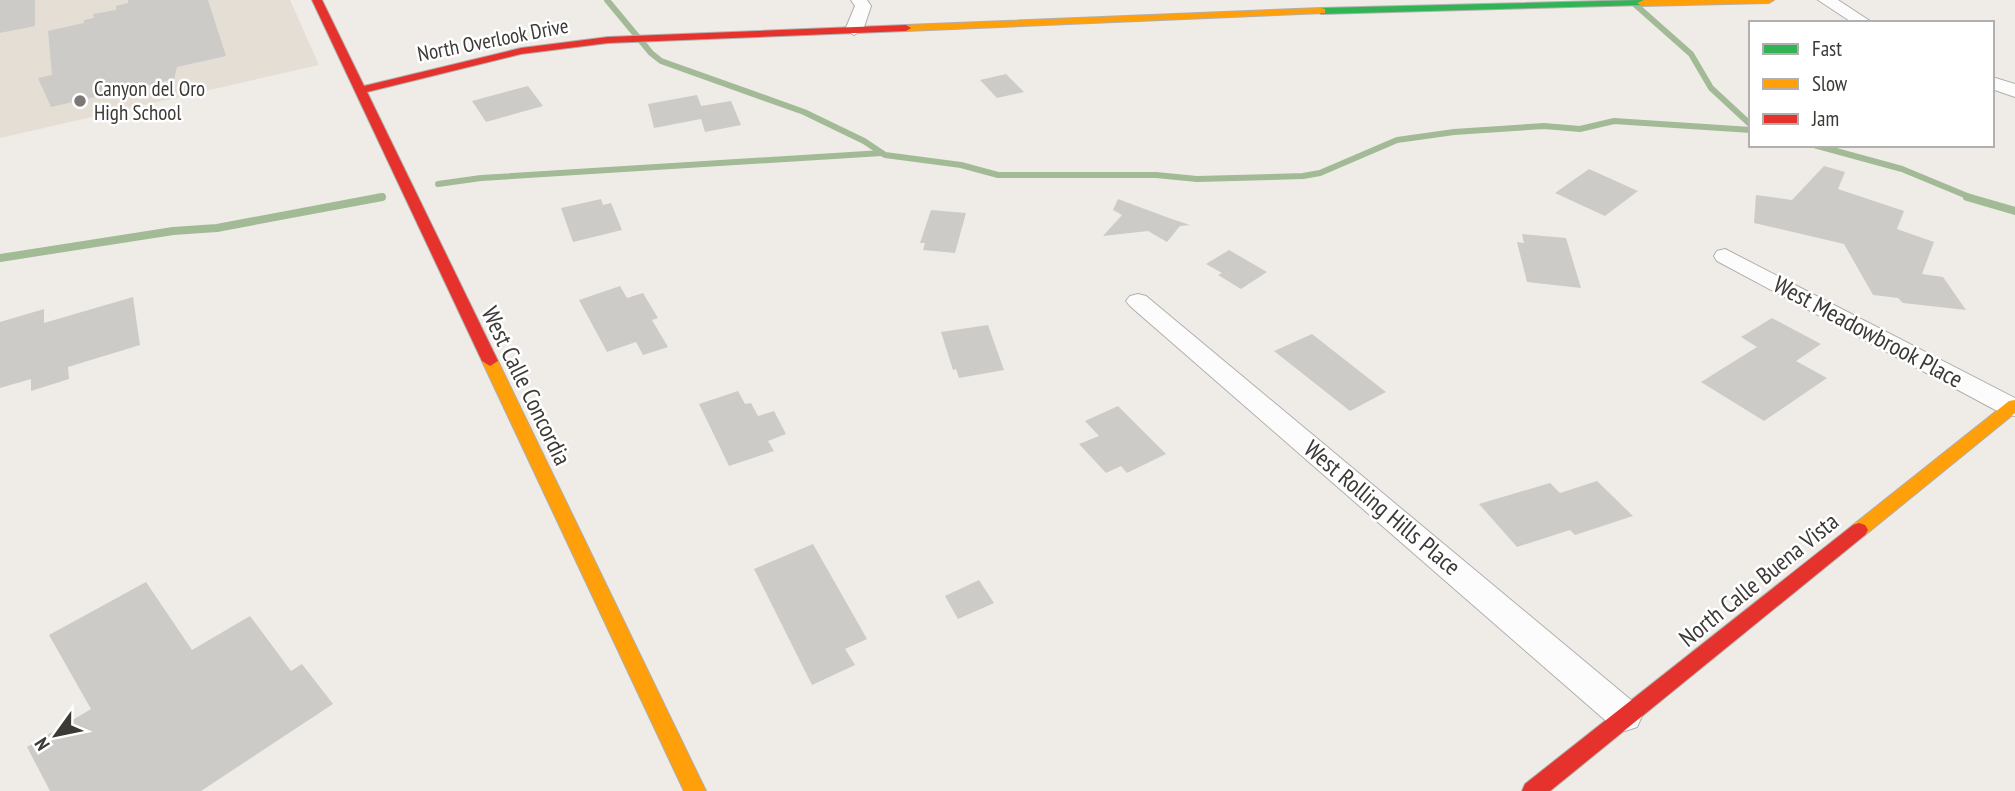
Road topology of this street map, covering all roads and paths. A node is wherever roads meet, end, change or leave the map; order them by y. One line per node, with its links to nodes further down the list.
1 (317, 0): 9 (street, West Calle Concordia)
2 (859, 0): 7 (street)
3 (1769, 0): 5 (street, North Overlook Drive)
4 (1826, 0): 6 (street)
5 (1339, 5): 7 (street, North Overlook Drive)
6 (1862, 21)
7 (854, 30): 9 (street, North Overlook Drive)
8 (1994, 83): 10 (street)
9 (359, 91): 15 (street, West Calle Concordia)
10 (2015, 91)
11 (1725, 256): 13 (street, West Meadowbrook Place)
12 (1138, 301): 14 (street, West Rolling Hills Place)
13 (2013, 407): 14 (street, North Calle Buena Vista)
14 (1625, 716): 16 (street, North Calle Buena Vista)
15 (695, 791)
16 (1533, 791)

